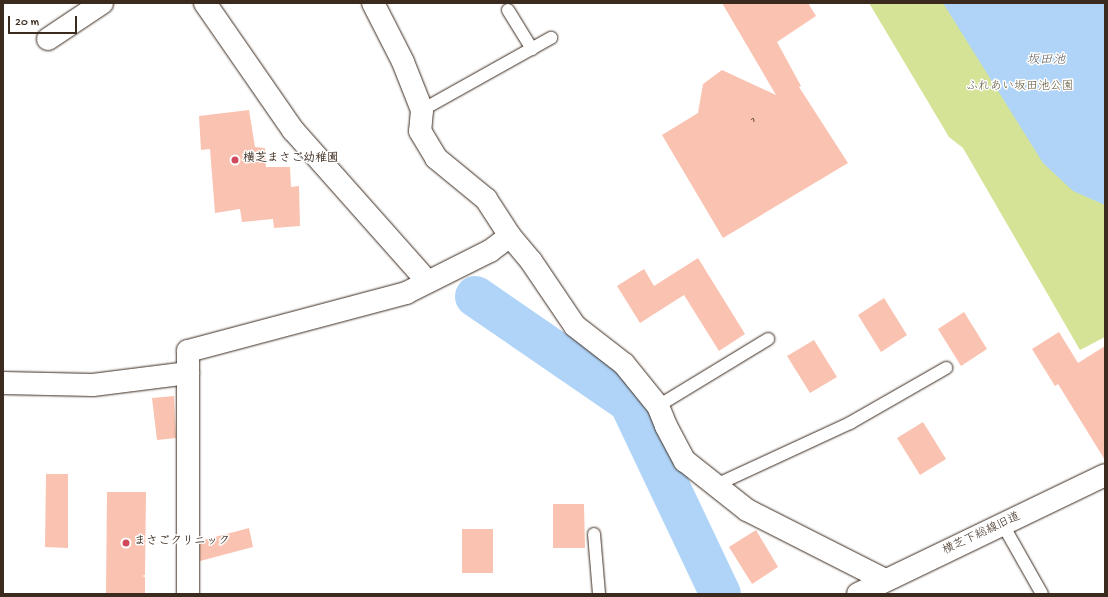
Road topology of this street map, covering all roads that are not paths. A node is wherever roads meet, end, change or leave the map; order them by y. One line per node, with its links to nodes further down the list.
1 (102, 3): 6 (street)
2 (205, 3): 10 (street)
3 (373, 3): 8 (street)
4 (508, 10): 7 (lane)
5 (551, 38): 7 (lane)
6 (48, 39)
7 (532, 49): 8 (lane)
8 (422, 110): 9 (street)
9 (510, 236): 10 (street); 15 (street)
10 (428, 282): 13 (street)
11 (768, 339): 15 (lane)
12 (946, 368): 17 (lane)
13 (188, 374): 14 (street); 21 (street)
14 (3, 383)
15 (658, 406): 17 (street)
16 (1105, 475): 18 (street, 横芝下総線旧道)
17 (716, 485): 20 (street)
18 (1003, 526): 20 (street, 横芝下総線旧道); 24 (lane)
19 (594, 534): 22 (lane)
20 (885, 580): 23 (street, 横芝下総線旧道)
21 (188, 594)
22 (600, 594)
23 (858, 594)
24 (1042, 594)

